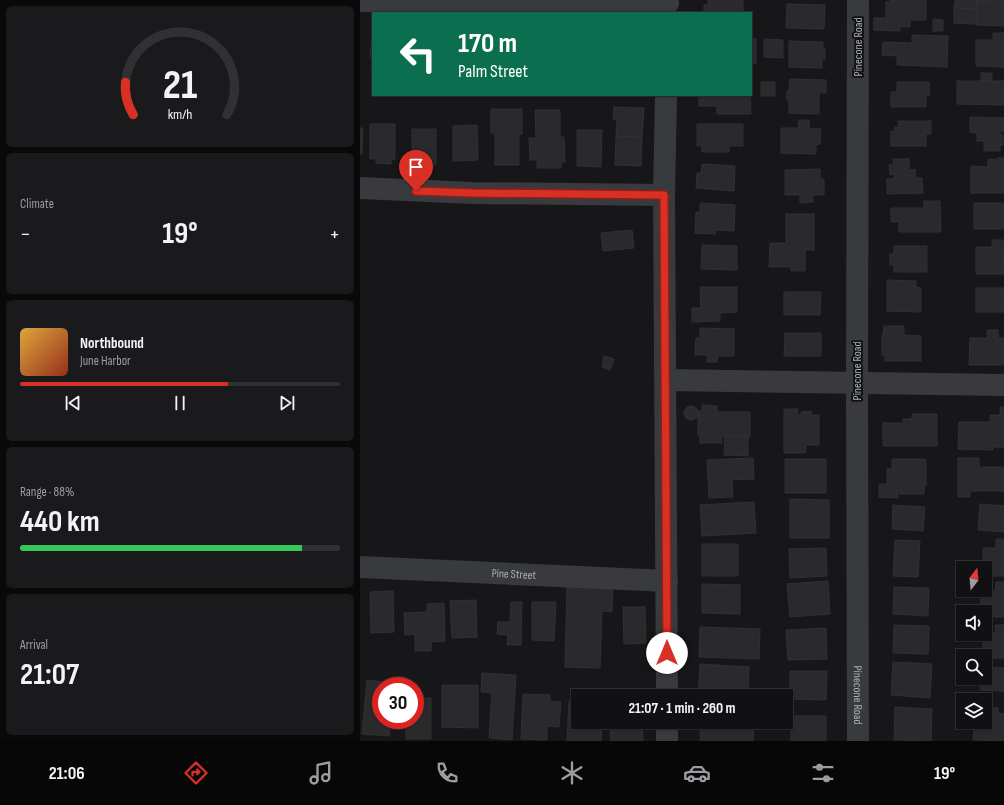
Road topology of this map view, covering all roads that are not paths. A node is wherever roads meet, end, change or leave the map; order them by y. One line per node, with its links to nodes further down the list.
1 (858, 0): 8 (street, Pinecone Road)
2 (360, 1): 3 (street)
3 (668, 5)
4 (666, 96): 6 (street)
5 (360, 188): 6 (street)
6 (664, 195): 7 (street)
7 (666, 380): 8 (street); 11 (street)
8 (857, 383): 9 (street); 15 (street, Pinecone Road)
9 (1004, 385)
10 (360, 567): 11 (street, Pine Street)
11 (667, 581): 12 (street)
12 (667, 689)
13 (667, 729): 14 (street)
14 (667, 741)
15 (858, 741)

